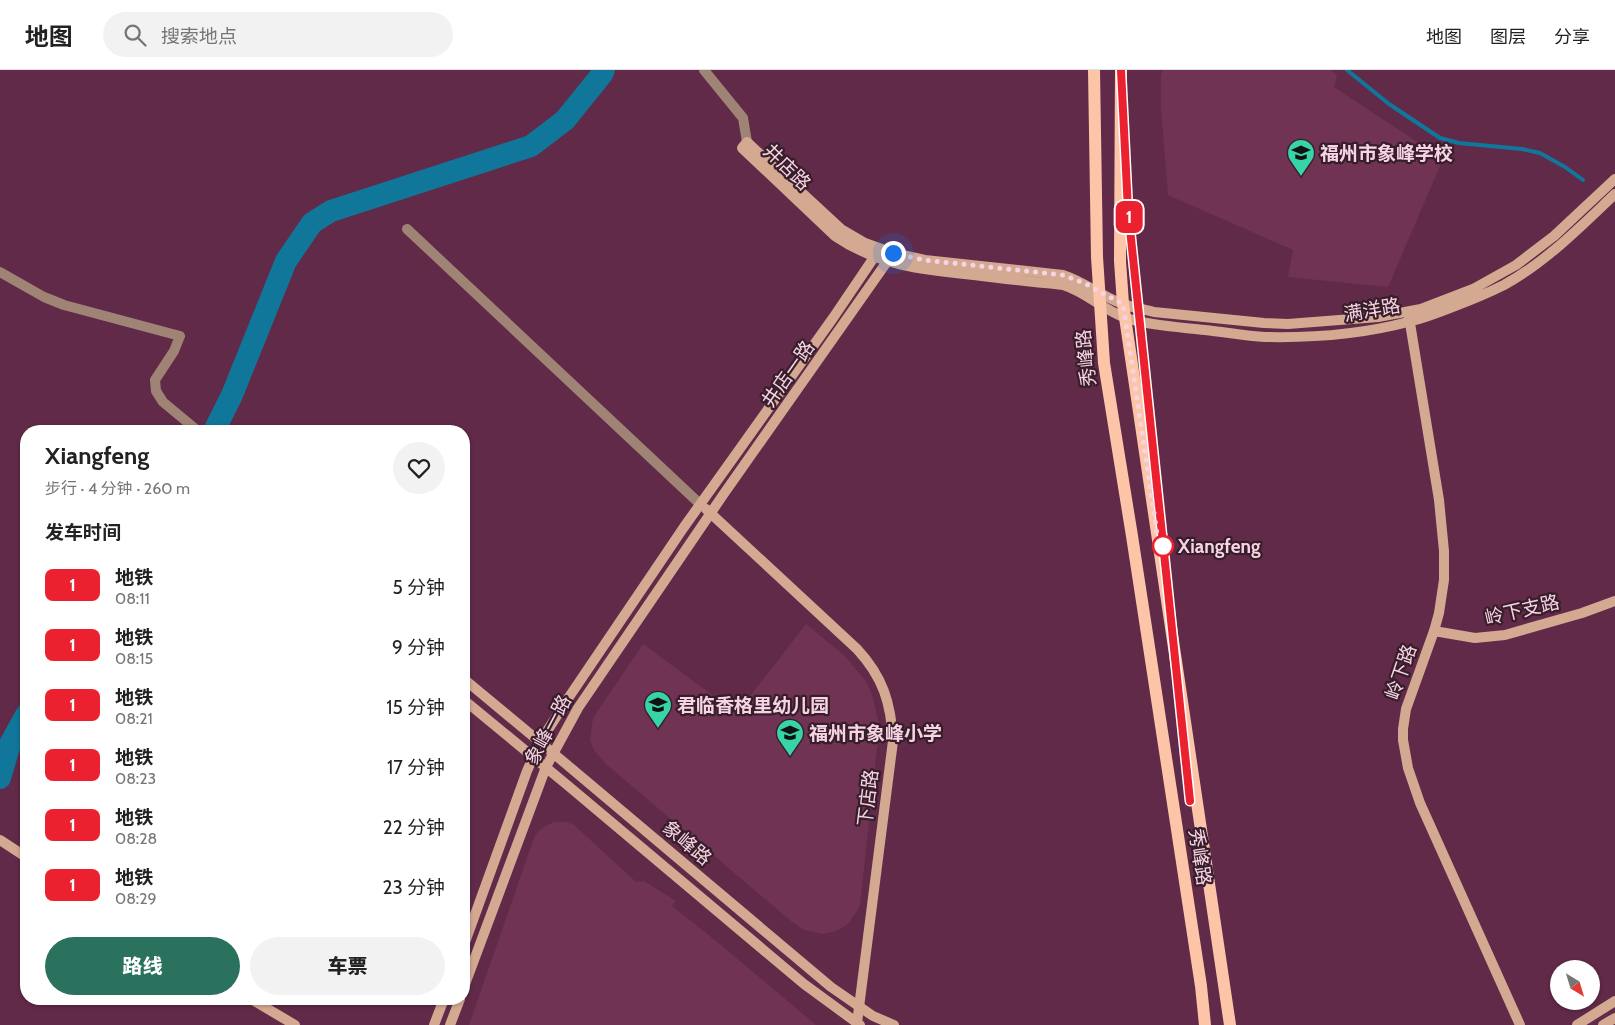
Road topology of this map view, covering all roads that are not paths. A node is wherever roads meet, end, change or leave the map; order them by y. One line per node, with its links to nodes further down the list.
1 (704, 70): 7 (street, 井店路)
2 (1094, 70): 10 (main road, 秀峰路)
3 (1121, 70): 11 (main road)
4 (1615, 178): 13 (street, 满洋路)
5 (1615, 194): 15 (street, 满洋路)
6 (407, 229): 17 (street)
7 (876, 253): 8 (street, 井店路); 17 (street, 井店一路)
8 (891, 257): 10 (street, 井店路); 12 (street, 井店路); 18 (street, 井店一路)
9 (0, 272): 16 (street)
10 (1098, 291): 11 (street, 满洋路); 12 (main road, 秀峰路)
11 (1123, 304): 13 (street, 满洋路); 14 (main road)
12 (1100, 305): 14 (street, 满洋路); 42 (main road, 秀峰路)
13 (1408, 311): 15 (street, 岭下路)
14 (1125, 317): 15 (street, 满洋路); 43 (main road)
15 (1409, 322): 20 (street, 岭下路)
16 (191, 425)
17 (700, 504): 18 (street, 下店路); 23 (street, 象峰一路)
18 (711, 514): 24 (street, 象峰一路); 35 (street, 下店路)
19 (1615, 601): 20 (street, 岭下支路)
20 (1434, 631): 44 (street, 岭下路)
21 (470, 684): 23 (street, 象峰路)
22 (470, 705): 25 (street, 象峰路)
23 (540, 742): 24 (street, 象峰路); 25 (street, 象峰一路)
24 (553, 753): 26 (street, 象峰一路); 35 (street, 象峰路)
25 (534, 756): 26 (street, 象峰路); 29 (street, 象峰一路)
26 (546, 767): 30 (street, 象峰一路); 37 (street, 象峰路)
27 (0, 840): 28 (street)
28 (20, 853)
29 (470, 929)
30 (470, 971)
31 (1615, 1001): 45 (street)
32 (261, 1005): 38 (street)
33 (442, 1005): 39 (street)
34 (458, 1005): 40 (street)
35 (859, 1008): 37 (street, 下店路); 41 (street, 象峰路)
36 (1615, 1018): 46 (street)
37 (859, 1024)
38 (295, 1025)
39 (434, 1025)
40 (450, 1025)
41 (894, 1025)
42 (1205, 1025)
43 (1230, 1025)
44 (1520, 1025)
45 (1577, 1025)
46 (1603, 1025)

